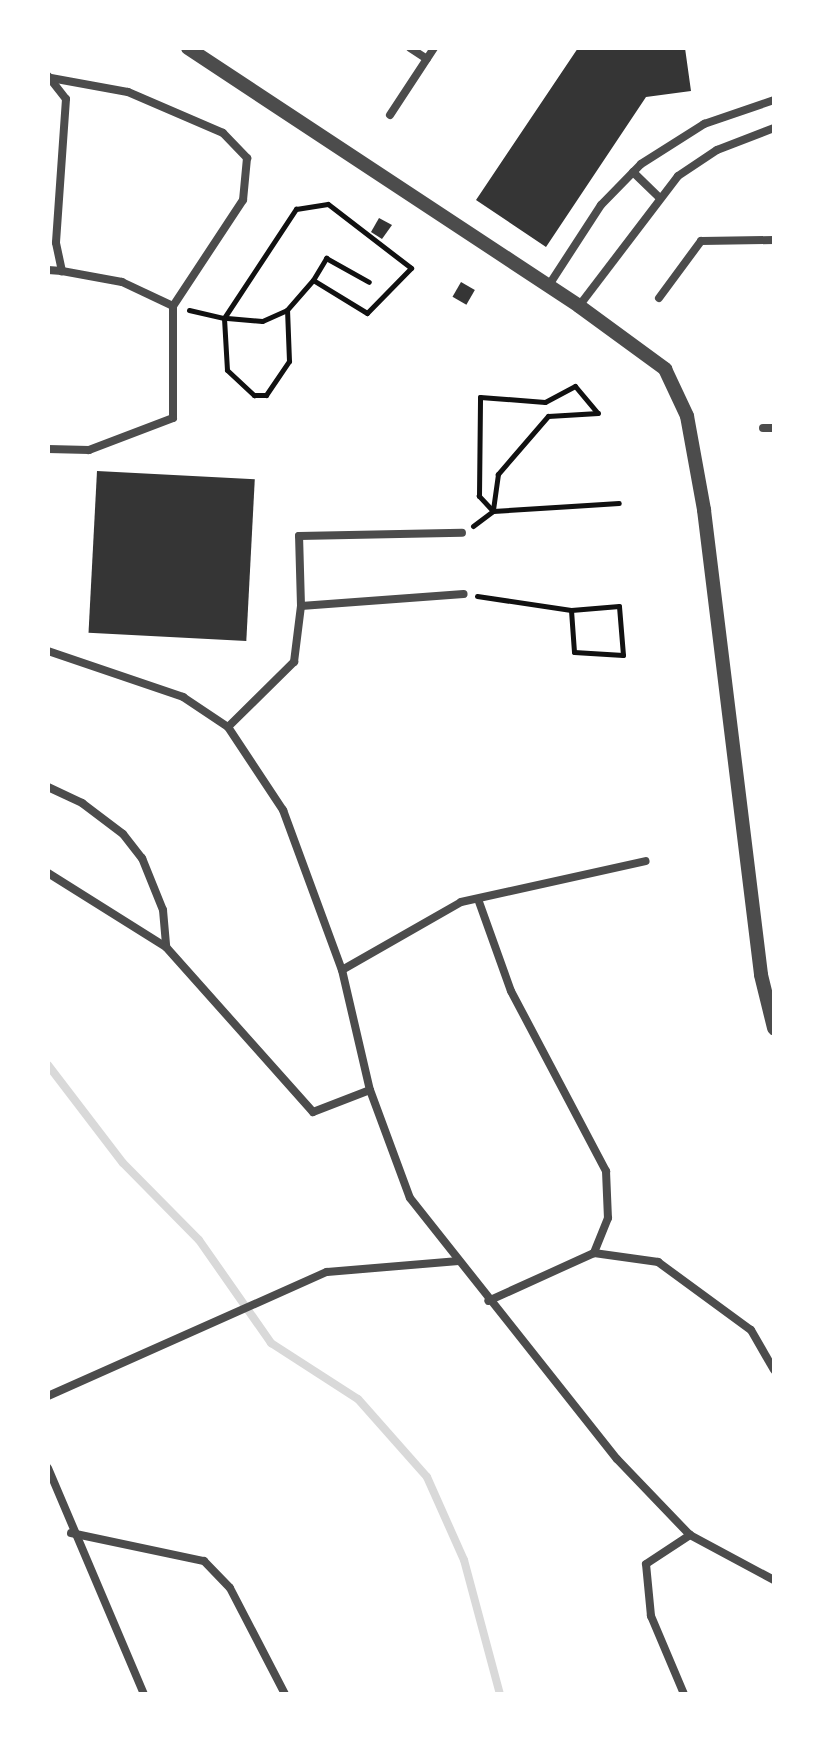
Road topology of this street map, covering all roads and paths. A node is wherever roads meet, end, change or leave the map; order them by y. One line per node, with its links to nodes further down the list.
1 (188, 48): 16 (street)
2 (410, 48): 4 (street)
3 (434, 48): 4 (street)
4 (427, 59): 7 (street)
5 (50, 77): 13 (street); 18 (street)
6 (774, 100): 9 (street)
7 (390, 115)
8 (774, 128): 10 (street)
9 (633, 172): 10 (street); 16 (street)
10 (659, 197): 19 (street)
11 (774, 240): 17 (street)
12 (48, 270): 13 (street)
13 (62, 271): 18 (street)
14 (313, 280): 15 (path); 20 (path); 21 (path)
15 (369, 282)
16 (549, 285): 19 (street)
17 (659, 298)
18 (173, 306): 21 (path); 24 (street)
19 (579, 306): 39 (street)
20 (287, 310): 21 (path); 21 (path)
21 (224, 318)
22 (763, 428): 23 (street)
23 (774, 428)
24 (48, 449)
25 (619, 503): 26 (path)
26 (493, 511): 26 (path); 27 (path)
27 (462, 533): 29 (street)
28 (464, 594): 29 (street); 30 (path)
29 (301, 606): 32 (street)
30 (571, 610): 30 (path)
31 (48, 651): 32 (street)
32 (228, 727): 38 (street)
33 (48, 787): 37 (street)
34 (646, 861): 36 (street)
35 (48, 873): 37 (street)
36 (478, 899): 38 (street); 41 (street)
37 (166, 947): 40 (street)
38 (342, 970): 40 (street)
39 (774, 1028)
40 (370, 1090): 42 (street)
41 (594, 1253): 43 (street); 44 (street)
42 (459, 1261): 43 (street); 45 (street)
43 (488, 1301): 48 (street)
44 (774, 1370)
45 (48, 1396)
46 (48, 1468): 47 (street)
47 (71, 1533): 50 (street); 51 (street)
48 (690, 1535): 49 (street); 52 (street)
49 (774, 1580)
50 (144, 1694)
51 (285, 1694)
52 (684, 1694)

